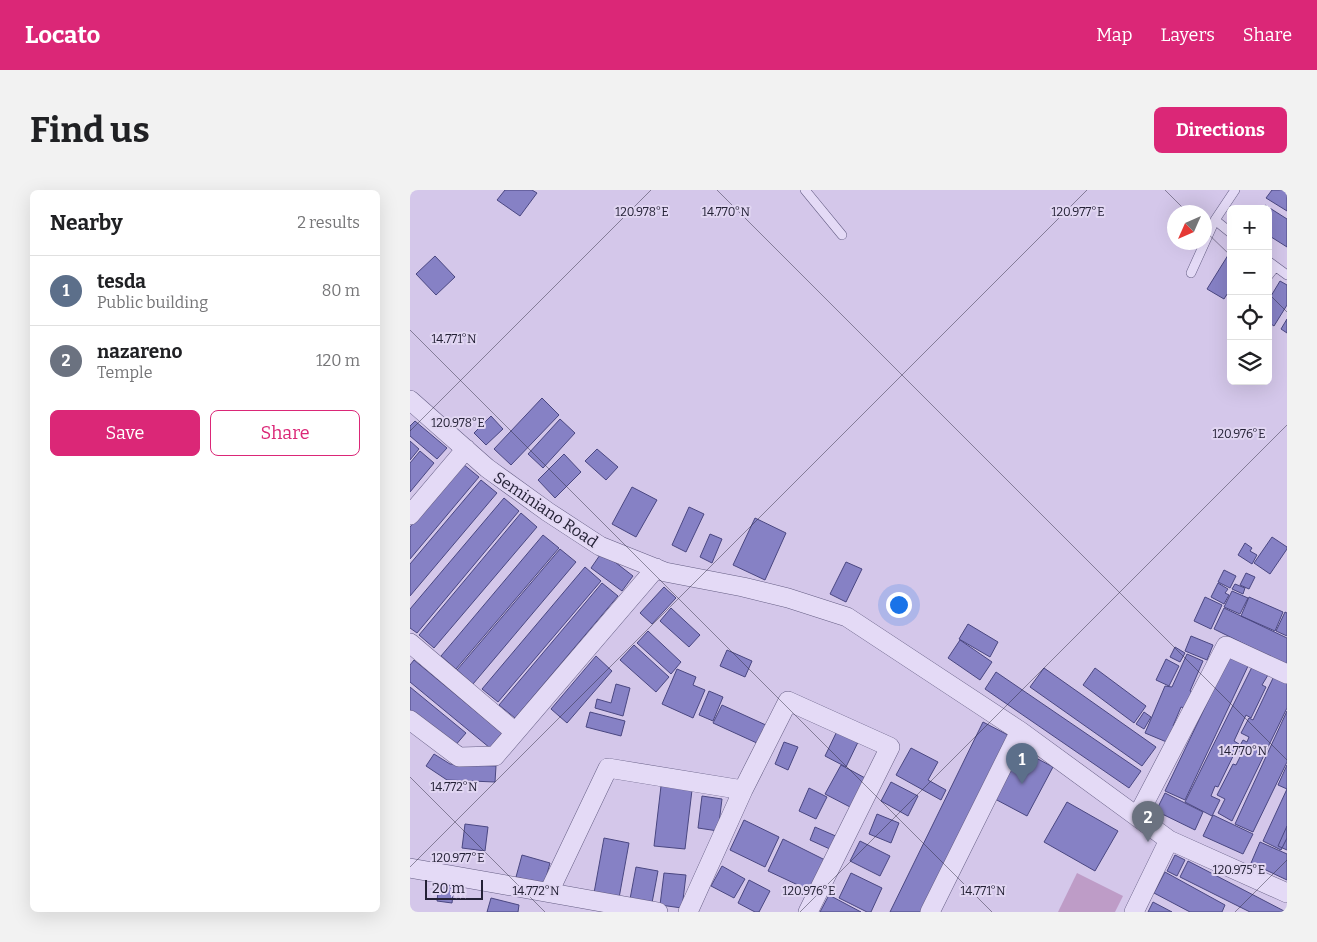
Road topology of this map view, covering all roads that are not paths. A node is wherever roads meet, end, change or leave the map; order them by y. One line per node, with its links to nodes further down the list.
1 (805, 190): 5 (lane)
2 (1235, 190): 3 (lane)
3 (1215, 220): 4 (lane); 7 (lane)
4 (1227, 229)
5 (842, 235)
6 (1272, 264): 8 (lane)
7 (1191, 273)
8 (1287, 275)
9 (410, 400): 10 (street, Seminiano Road)
10 (466, 448): 11 (street); 12 (street, Seminiano Road)
11 (410, 515)
12 (656, 568): 16 (street, Seminiano Road); 17 (street)
13 (412, 648): 17 (street)
14 (1287, 674): 19 (street)
15 (410, 720): 17 (street)
16 (1020, 731): 19 (street, Seminiano Road); 27 (street)
17 (515, 732)
18 (743, 790): 22 (street); 25 (street); 26 (street)
19 (1137, 817): 20 (street, Seminiano Road)
20 (1170, 840): 23 (street, Seminiano Road); 28 (street)
21 (410, 868): 22 (street)
22 (548, 892): 24 (street)
23 (1287, 893)
24 (658, 912)
25 (688, 912)
26 (808, 912)
27 (930, 912)
28 (1134, 912)

